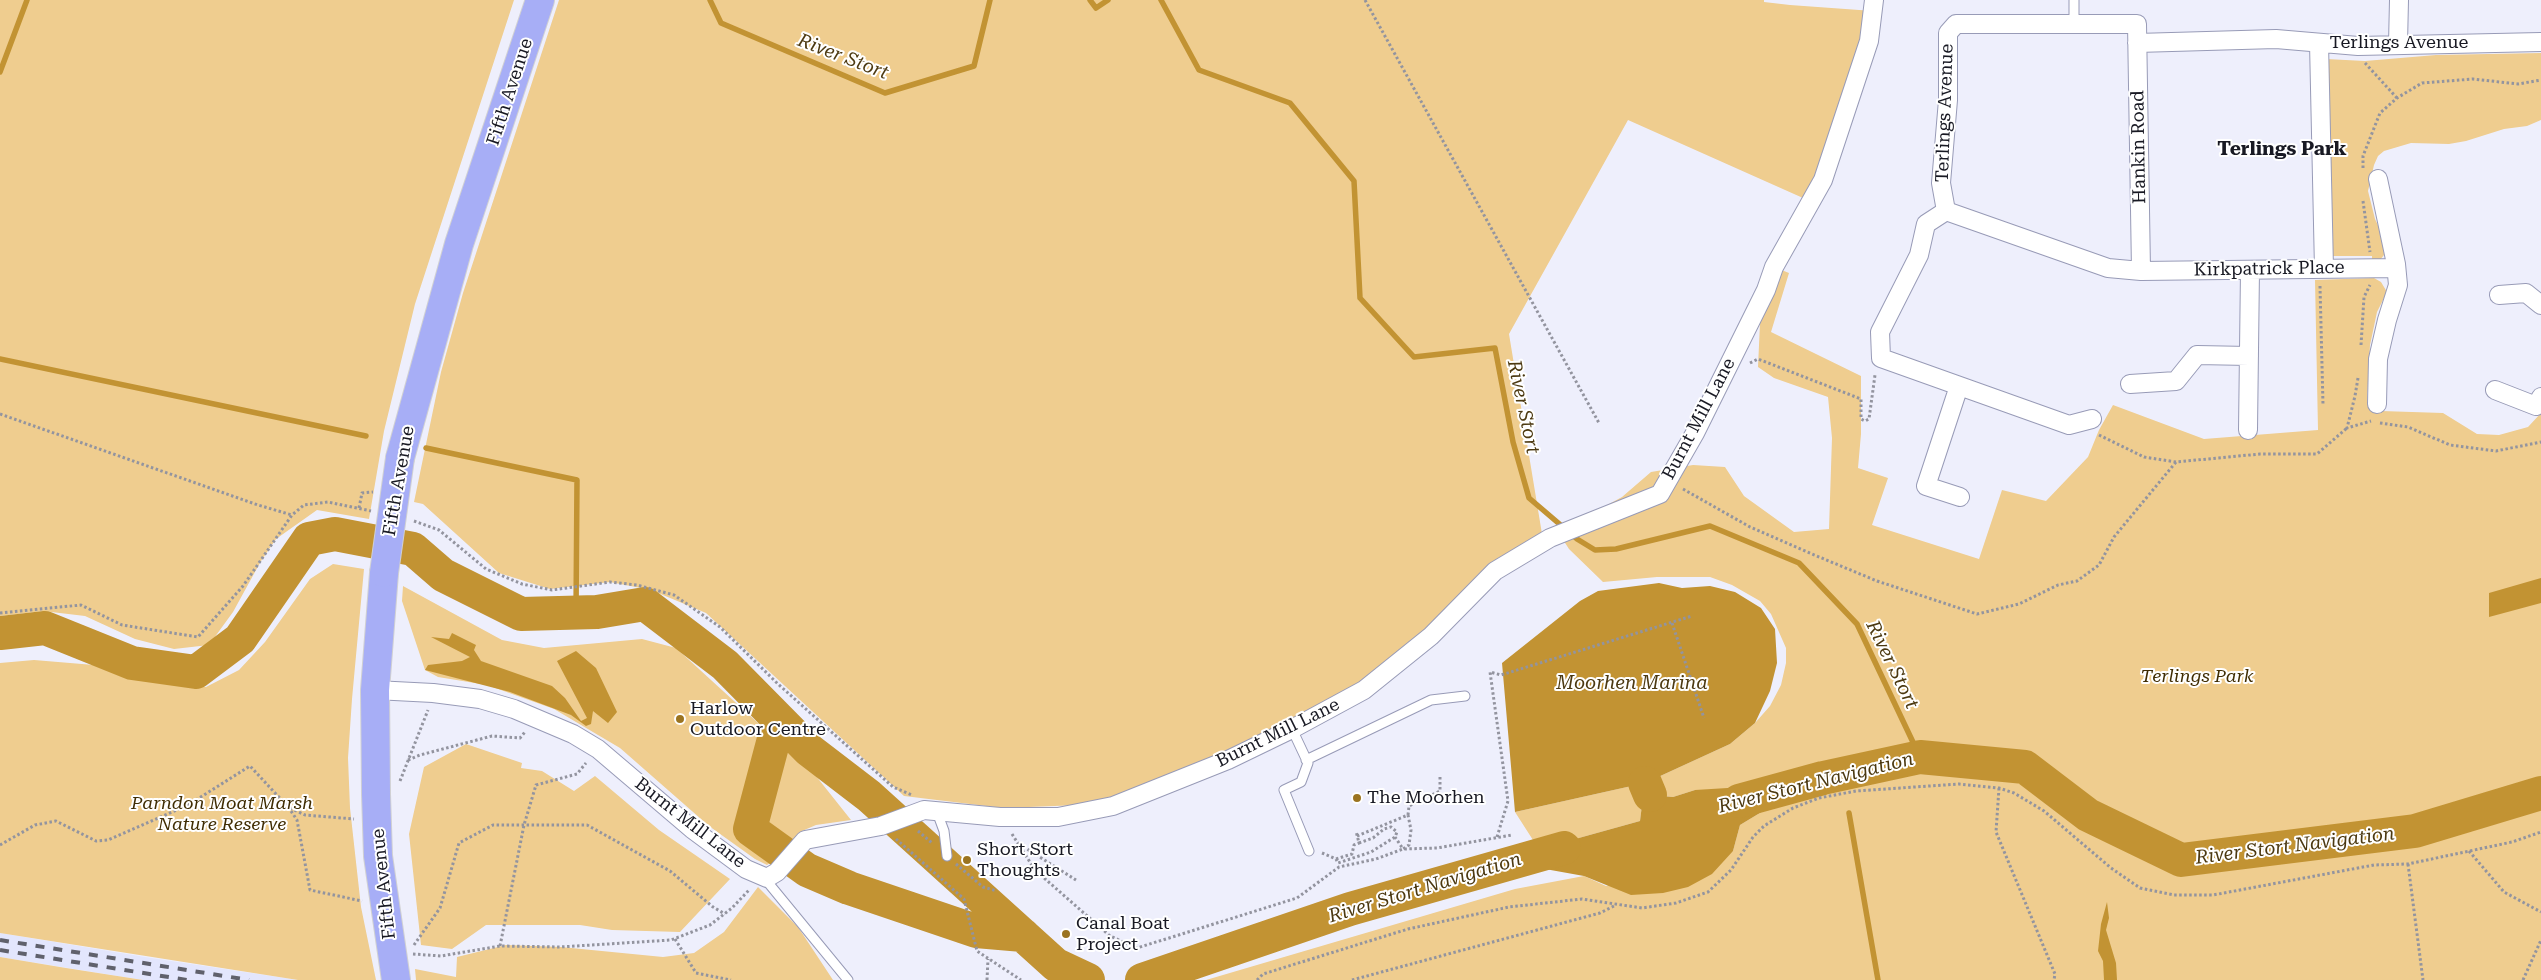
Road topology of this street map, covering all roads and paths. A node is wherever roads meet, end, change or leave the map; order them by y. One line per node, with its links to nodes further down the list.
1 (540, 0): 47 (highway, Fifth Avenue, bridge)
2 (1365, 0): 33 (path)
3 (1874, 0): 37 (street, Burnt Mill Lane)
4 (2074, 0): 6 (lane)
5 (2399, 0): 11 (street)
6 (2074, 23): 7 (street, Terlings Avenue); 15 (street, Terlings Avenue)
7 (2137, 24): 9 (street, Hankin Road)
8 (2541, 42): 11 (street, Terlings Avenue)
9 (2137, 43): 10 (street, Terlings Avenue); 19 (street, Hankin Road)
10 (2319, 43): 12 (street, Terlings Avenue); 17 (street)
11 (2398, 44): 12 (street, Terlings Avenue)
12 (2358, 46): 13 (path)
13 (2396, 98)
14 (2378, 179): 16 (street)
15 (1946, 211): 19 (street); 23 (street)
16 (2396, 268): 17 (street, Kirkpatrick Place); 29 (street)
17 (2322, 269): 18 (street, Kirkpatrick Place); 30 (path)
18 (2250, 270): 19 (street, Kirkpatrick Place); 22 (street)
19 (2141, 271)
20 (2498, 295): 21 (street)
21 (2541, 305)
22 (2249, 356): 25 (street); 35 (street)
23 (1882, 358): 24 (path); 26 (street)
24 (1758, 359)
25 (2130, 384)
26 (1959, 386): 32 (street); 39 (street)
27 (2495, 390): 28 (street)
28 (2541, 397)
29 (2377, 404)
30 (2323, 405)
31 (0, 414): 42 (path)
32 (2092, 419): 36 (path)
33 (1599, 423)
34 (2347, 428): 36 (path)
35 (2248, 430)
36 (2176, 462): 37 (path)
37 (1668, 480): 52 (street, Burnt Mill Lane)
38 (376, 492): 40 (path)
39 (1960, 497)
40 (359, 508): 41 (path); 42 (path)
41 (377, 512)
42 (292, 515): 44 (path)
43 (405, 519): 59 (path)
44 (0, 612)
45 (1692, 616): 46 (path)
46 (1672, 622): 51 (path); 70 (path)
47 (375, 690): 48 (street, Burnt Mill Lane); 94 (highway, Fifth Avenue)
48 (433, 692): 50 (street, Burnt Mill Lane); 54 (path)
49 (1465, 696): 55 (lane)
50 (536, 718): 53 (street, Burnt Mill Lane); 54 (path)
51 (1704, 718)
52 (1292, 730): 55 (lane); 62 (street, Burnt Mill Lane)
53 (598, 749): 64 (path); 84 (street, Burnt Mill Lane)
54 (408, 760): 58 (path)
55 (1306, 760): 76 (lane)
56 (1440, 776): 61 (path)
57 (1999, 788): 82 (path); 87 (path); 101 (path)
58 (396, 789)
59 (925, 806): 62 (street, Burnt Mill Lane); 79 (lane); 84 (street, Burnt Mill Lane)
60 (289, 808): 63 (path); 74 (path); 86 (path)
61 (1408, 815): 68 (path); 75 (path)
62 (1000, 818): 72 (path)
63 (354, 819)
64 (524, 825): 89 (path); 92 (path); 92 (path)
65 (1356, 831): 68 (path)
66 (2541, 832): 77 (path)
67 (1512, 835): 70 (path)
68 (1357, 836): 73 (path)
69 (1395, 837): 73 (path); 75 (path); 78 (path)
70 (1497, 837): 75 (path)
71 (897, 840): 93 (path)
72 (1017, 842): 83 (path); 85 (path)
73 (1359, 843): 80 (path)
74 (0, 846)
75 (1403, 849): 81 (path)
76 (1309, 851): 80 (path)
77 (2469, 851): 82 (path); 88 (path)
78 (1372, 852): 81 (path); 83 (path)
79 (947, 856)
80 (1336, 858): 83 (path)
81 (1375, 860): 83 (path)
82 (2408, 864): 102 (path)
83 (1339, 865)
84 (769, 875): 89 (path); 96 (lane)
85 (1076, 880)
86 (363, 902)
87 (1615, 905): 99 (path); 100 (path)
88 (2541, 912)
89 (725, 914): 90 (path)
90 (675, 939): 92 (path); 95 (path)
91 (2541, 940): 103 (path)
92 (500, 946)
93 (988, 959): 97 (path); 98 (path)
94 (395, 973)
95 (731, 980)
96 (848, 980)
97 (987, 980)
98 (1021, 980)
99 (1257, 980)
100 (1352, 980)
101 (2054, 980)
102 (2423, 980)
103 (2523, 980)

